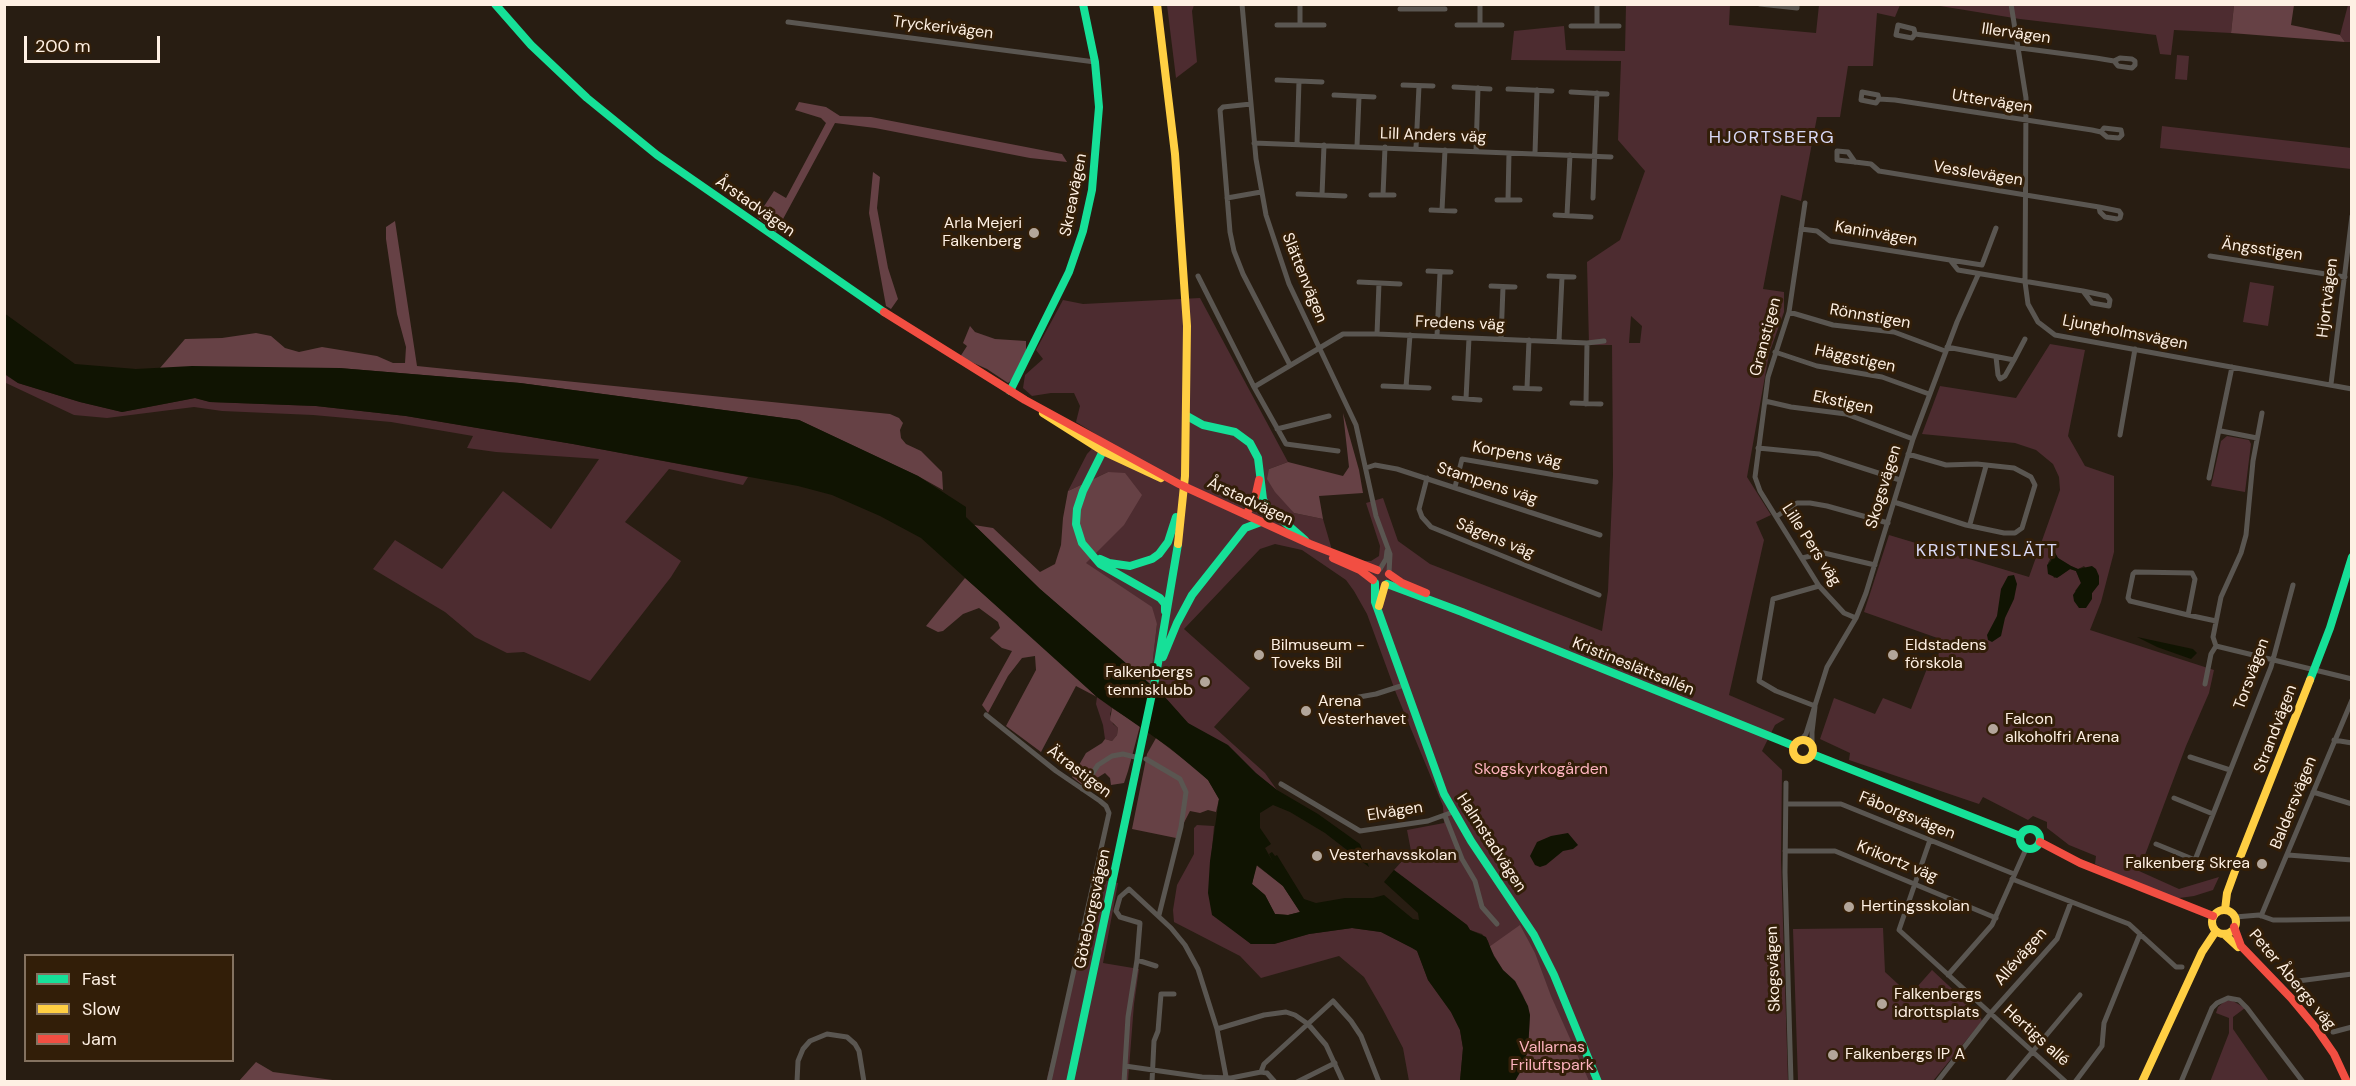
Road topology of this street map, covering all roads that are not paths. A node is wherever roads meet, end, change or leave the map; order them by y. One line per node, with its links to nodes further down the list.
1 (495, 4): 136 (main road, Årstadvägen)
2 (1083, 4): 26 (main road, Skreavägen)
3 (1157, 4): 148 (main road)
4 (1242, 4): 47 (street, Slättenvägen)
5 (1300, 4): 15 (street)
6 (1480, 4): 19 (street)
7 (1597, 4): 22 (street)
8 (1760, 4): 9 (street)
9 (1797, 4)
10 (2011, 4): 25 (street, Ljungholmsvägen)
11 (1420, 7): 12 (street); 13 (street)
12 (1400, 9)
13 (1445, 9)
14 (788, 22): 26 (street, Tryckerivägen)
15 (1300, 24): 16 (street); 17 (street)
16 (1277, 25)
17 (1324, 25)
18 (1457, 25): 19 (street)
19 (1480, 25): 20 (street)
20 (1502, 26)
21 (1570, 26): 22 (street)
22 (1597, 26): 23 (street)
23 (1619, 26)
24 (1915, 34): 25 (street, Illervägen)
25 (2018, 48): 27 (street, Illervägen); 48 (street, Ljungholmsvägen)
26 (1095, 62): 126 (main road, Skreavägen)
27 (2114, 62)
28 (1277, 80): 29 (street)
29 (1299, 81): 30 (street); 51 (street)
30 (1322, 82)
31 (1403, 85): 32 (street)
32 (1419, 86): 33 (street); 55 (street)
33 (1433, 86)
34 (1454, 87): 35 (street)
35 (1478, 88): 36 (street); 57 (street)
36 (1490, 89)
37 (1508, 89): 38 (street)
38 (1537, 90): 39 (street); 59 (street)
39 (1552, 91)
40 (1571, 92): 41 (street)
41 (1597, 93): 42 (street); 61 (street)
42 (1607, 94)
43 (1334, 95): 44 (street)
44 (1359, 97): 45 (street); 53 (street)
45 (1374, 97)
46 (1879, 99): 48 (street, Uttervägen)
47 (1251, 104): 50 (street, Slättenvägen); 72 (street)
48 (2027, 121): 49 (street, Uttervägen); 70 (street, Ljungholmsvägen)
49 (2101, 132)
50 (1254, 143): 51 (street, Lill Anders väg); 64 (street, Slättenvägen)
51 (1297, 144): 52 (street, Lill Anders väg)
52 (1324, 145): 53 (street, Lill Anders väg); 66 (street)
53 (1357, 146): 54 (street, Lill Anders väg)
54 (1385, 147): 55 (street, Lill Anders väg); 68 (street)
55 (1416, 148): 56 (street, Lill Anders väg)
56 (1445, 150): 57 (street, Lill Anders väg); 80 (street)
57 (1476, 151): 58 (street, Lill Anders väg)
58 (1509, 153): 59 (street, Lill Anders väg); 75 (street)
59 (1535, 153): 60 (street, Lill Anders väg)
60 (1570, 155): 61 (street, Lill Anders väg); 83 (street)
61 (1594, 156): 62 (street, Lill Anders väg); 73 (street)
62 (1611, 157)
63 (1856, 162): 70 (street, Vesslevägen)
64 (1261, 192): 72 (street); 118 (street, Slättenvägen)
65 (1298, 194): 66 (street)
66 (1322, 195): 71 (street)
67 (1371, 195): 68 (street)
68 (1383, 195): 69 (street)
69 (1394, 195)
70 (2026, 195): 78 (street, Vesslevägen); 100 (street, Ljungholmsvägen)
71 (1345, 196)
72 (1227, 198): 124 (street)
73 (1593, 198)
74 (1497, 200): 75 (street)
75 (1508, 200): 76 (street)
76 (1520, 200)
77 (1805, 203): 87 (street, Granstigen)
78 (2099, 207)
79 (1431, 210): 80 (street)
80 (1442, 210): 81 (street)
81 (1455, 211)
82 (1555, 215): 83 (street)
83 (1567, 215): 85 (street)
84 (2352, 216): 98 (street, Hjortvägen)
85 (1591, 217)
86 (1996, 228): 89 (street, Kaninvägen)
87 (1801, 229): 89 (street, Kaninvägen); 107 (street, Granstigen)
88 (2210, 256): 98 (street, Ängsstigen)
89 (1950, 261): 93 (street, Kaninvägen)
90 (1428, 271): 91 (street)
91 (1440, 272): 92 (street); 110 (street)
92 (1451, 272)
93 (1978, 274): 100 (street, Kaninvägen); 119 (street, Skogsvägen)
94 (1198, 276): 129 (street)
95 (1549, 276): 96 (street)
96 (1562, 277): 97 (street); 115 (street)
97 (1574, 277)
98 (2345, 277): 127 (street, Hjortvägen)
99 (1359, 282): 101 (street)
100 (2025, 282): 106 (street, Kaninvägen); 120 (street, Ljungholmsvägen)
101 (1379, 283): 102 (street); 108 (street)
102 (1400, 284)
103 (1491, 286): 104 (street)
104 (1503, 287): 105 (street); 112 (street)
105 (1515, 287)
106 (2083, 291): 106 (street, Kaninvägen)
107 (1789, 312): 119 (street, Rönnstigen); 121 (street, Granstigen)
108 (1377, 334): 109 (street, Fredens väg); 118 (street, Fredens väg)
109 (1410, 335): 110 (street, Fredens väg); 130 (street)
110 (1437, 336): 111 (street, Fredens väg)
111 (1469, 338): 112 (street, Fredens väg); 139 (street)
112 (1501, 339): 114 (street, Fredens väg)
113 (2025, 339): 123 (street)
114 (1529, 340): 115 (street, Fredens väg); 133 (street)
115 (1559, 341): 117 (street, Fredens väg)
116 (1604, 341): 117 (street, Fredens väg)
117 (1587, 343): 144 (street)
118 (1319, 347): 124 (street, Fredens väg); 160 (street, Slättenvägen)
119 (1946, 349): 122 (street, Rönnstigen); 137 (street, Skogsvägen)
120 (2135, 349): 125 (street, Ljungholmsvägen); 152 (street)
121 (1775, 352): 137 (street, Häggstigen); 142 (street, Granstigen)
122 (1996, 357): 123 (street, Rönnstigen); 123 (street)
123 (2014, 360)
124 (1290, 365): 129 (street, Fredens väg)
125 (2232, 370): 127 (street, Ljungholmsvägen); 151 (street)
126 (1018, 379): 136 (main road, Skreavägen); 146 (main road)
127 (2331, 384): 135 (street, Ljungholmsvägen)
128 (1383, 386): 130 (street)
129 (1254, 387): 150 (street)
130 (1406, 387): 132 (street)
131 (1515, 387): 133 (street)
132 (1429, 388)
133 (1527, 388): 134 (street)
134 (1540, 388)
135 (2352, 389)
136 (1011, 391): 140 (main road, Årstadvägen)
137 (1929, 394): 154 (street, Skogsvägen)
138 (1454, 398): 139 (street)
139 (1466, 399): 141 (street)
140 (1025, 400): 146 (main road, Årstadvägen); 155 (main road, Årstadvägen)
141 (1480, 400)
142 (1765, 400): 154 (street, Ekstigen); 156 (street, Granstigen)
143 (1572, 403): 144 (street)
144 (1586, 404): 145 (street)
145 (1600, 404)
146 (1052, 413): 155 (main road, Årstadvägen)
147 (2262, 413): 153 (street)
148 (1188, 416): 161 (main road); 168 (main road)
149 (1329, 416): 150 (street)
150 (1277, 429): 157 (street)
151 (2221, 431): 153 (street); 164 (street)
152 (2120, 435)
153 (2257, 438): 195 (street)
154 (1913, 439): 158 (street, Skogsvägen)
155 (1105, 448): 170 (main road, Årstadvägen); 180 (main road)
156 (1758, 448): 162 (street, Granstigen); 165 (street)
157 (1338, 451)
158 (1908, 454): 159 (street); 165 (street, Skogsvägen)
159 (1986, 466): 175 (street); 175 (street)
160 (1366, 468): 163 (street, Stampens väg); 179 (street, Slättenvägen)
161 (1260, 477): 171 (main road); 178 (main road)
162 (1755, 477): 172 (street, Lille Pers väg)
163 (1427, 478): 167 (street, Stampens väg); 190 (street, Sågens väg)
164 (2209, 478)
165 (1900, 480): 169 (street, Skogsvägen)
166 (1596, 482): 167 (street, Korpens väg)
167 (1455, 487): 176 (street, Stampens väg)
168 (1182, 501): 180 (main road); 196 (main road)
169 (1894, 502): 174 (street, Skogsvägen); 175 (street)
170 (1227, 506): 171 (main road, Årstadvägen); 177 (main road)
171 (1246, 515): 173 (main road, Årstadvägen)
172 (1777, 516): 174 (street); 182 (street, Lille Pers väg)
173 (1261, 522): 177 (main road); 178 (main road, Årstadvägen)
174 (1888, 524): 183 (street, Skogsvägen)
175 (1970, 524)
176 (1600, 535)
177 (1236, 539): 200 (main road)
178 (1310, 544): 184 (main road, Årstadvägen); 186 (main road, Årstadvägen)
179 (1387, 549): 184 (street); 185 (street, Slättenvägen)
180 (1089, 553): 196 (main road)
181 (2352, 557): 199 (main road, Strandvägen)
182 (1802, 558): 183 (street); 189 (street, Lille Pers väg)
183 (1875, 565): 194 (street, Skogsvägen)
184 (1378, 569): 185 (main road); 186 (main road)
185 (1389, 574): 187 (main road); 192 (main road, Kristineslättsallén)
186 (1374, 582): 187 (main road); 191 (main road, Halmstadvägen)
187 (1386, 585): 191 (main road); 192 (main road, Kristineslättsallén)
188 (2293, 585): 198 (street, Torsvägen)
189 (1819, 586): 194 (street, Lille Pers väg); 206 (street)
190 (1599, 595)
191 (1379, 610): 203 (main road, Halmstadvägen)
192 (1462, 612): 211 (main road, Kristineslättsallén)
193 (2188, 615): 193 (street); 195 (street)
194 (1856, 618): 206 (street, Skogsvägen)
195 (2216, 621): 197 (street)
196 (1164, 628): 200 (main road)
197 (2216, 646): 198 (street); 202 (street)
198 (2273, 660): 199 (street); 216 (street, Torsvägen)
199 (2314, 669): 201 (street); 237 (main road, Strandvägen)
200 (1156, 677): 271 (main road, Göteborgsvägen)
201 (2352, 679)
202 (2205, 684)
203 (1404, 685): 204 (street); 224 (main road, Halmstadvägen)
204 (1359, 697)
205 (2352, 700): 209 (street, Baldersvägen)
206 (1815, 706): 208 (street, Skogsvägen); 212 (street, Skogsvägen)
207 (986, 716): 219 (street, Ätrastigen)
208 (1801, 740): 211 (main road); 212 (main road)
209 (2334, 740): 210 (street); 220 (street, Baldersvägen)
210 (2352, 743)
211 (1794, 746): 212 (main road)
212 (1812, 750): 226 (main road)
213 (1134, 757): 219 (street)
214 (2190, 757): 216 (street)
215 (1146, 759): 238 (street)
216 (2230, 770): 225 (street, Torsvägen)
217 (1786, 783): 222 (street, Skogsvägen)
218 (1281, 784): 224 (street, Elvägen)
219 (1082, 789): 270 (street, Ätrastigen)
220 (2313, 792): 223 (street); 232 (street, Baldersvägen)
221 (2174, 798): 225 (street)
222 (1786, 804): 227 (street, Fåborgsvägen); 231 (street, Skogsvägen)
223 (2352, 804)
224 (1449, 814): 244 (street); 278 (main road, Halmstadvägen)
225 (2213, 814): 229 (street, Torsvägen)
226 (2020, 836): 228 (main road); 230 (main road)
227 (1930, 840): 234 (street, Fåborgsvägen); 235 (street, Hertigs allé)
228 (2040, 842): 230 (main road); 239 (main road)
229 (2156, 844)
230 (2026, 849): 234 (street)
231 (1785, 851): 235 (street, Krikortz väg); 279 (street, Skogsvägen)
232 (2288, 855): 233 (street); 240 (street, Baldersvägen)
233 (2352, 860)
234 (2013, 877): 236 (street, Fåborgsvägen); 242 (street)
235 (1914, 884): 242 (street, Krikortz väg); 253 (street, Hertigs allé)
236 (2071, 902): 247 (street, Fåborgsvägen); 257 (street, Allévägen)
237 (2224, 910): 239 (main road); 241 (main road)
238 (1159, 915): 249 (street); 260 (street)
239 (2213, 916): 246 (main road)
240 (2261, 916): 241 (street); 243 (street)
241 (2235, 917): 245 (main road)
242 (1996, 918): 253 (street)
243 (2352, 919)
244 (1497, 924)
245 (2234, 927): 248 (main road); 287 (main road, Peter Åbergs väg)
246 (2216, 931): 248 (main road); 284 (main road)
247 (2140, 934): 251 (street, Fåborgsvägen); 283 (street)
248 (2224, 934): 287 (main road, Peter Åbergs väg)
249 (1137, 960): 250 (street); 264 (street)
250 (1156, 966)
251 (2182, 967)
252 (2352, 974): 254 (street)
253 (1948, 975): 257 (street, Hertigs allé)
254 (2298, 981)
255 (1174, 994): 265 (street)
256 (2080, 995): 262 (street)
257 (1990, 1014): 262 (street, Hertigs allé); 280 (street, Allévägen)
258 (1308, 1023): 260 (street); 263 (street); 266 (street); 277 (street)
259 (2352, 1027): 261 (street)
260 (1217, 1029): 267 (street)
261 (2333, 1032)
262 (2031, 1051): 281 (street); 282 (street, Hertigs allé)
263 (1335, 1063): 275 (street); 276 (street)
264 (1125, 1066): 265 (street); 272 (street)
265 (1152, 1068): 267 (street); 273 (street)
266 (1261, 1072): 267 (street); 274 (street)
267 (1226, 1079)
268 (797, 1082): 269 (street)
269 (864, 1082)
270 (1049, 1082)
271 (1070, 1082)
272 (1124, 1082)
273 (1152, 1082)
274 (1275, 1082)
275 (1297, 1082)
276 (1343, 1082)
277 (1379, 1082)
278 (1598, 1082)
279 (1791, 1082)
280 (1937, 1082)
281 (2007, 1082)
282 (2066, 1082)
283 (2075, 1082)
284 (2142, 1082)
285 (2181, 1082): 286 (street)
286 (2302, 1082)
287 (2346, 1082)

